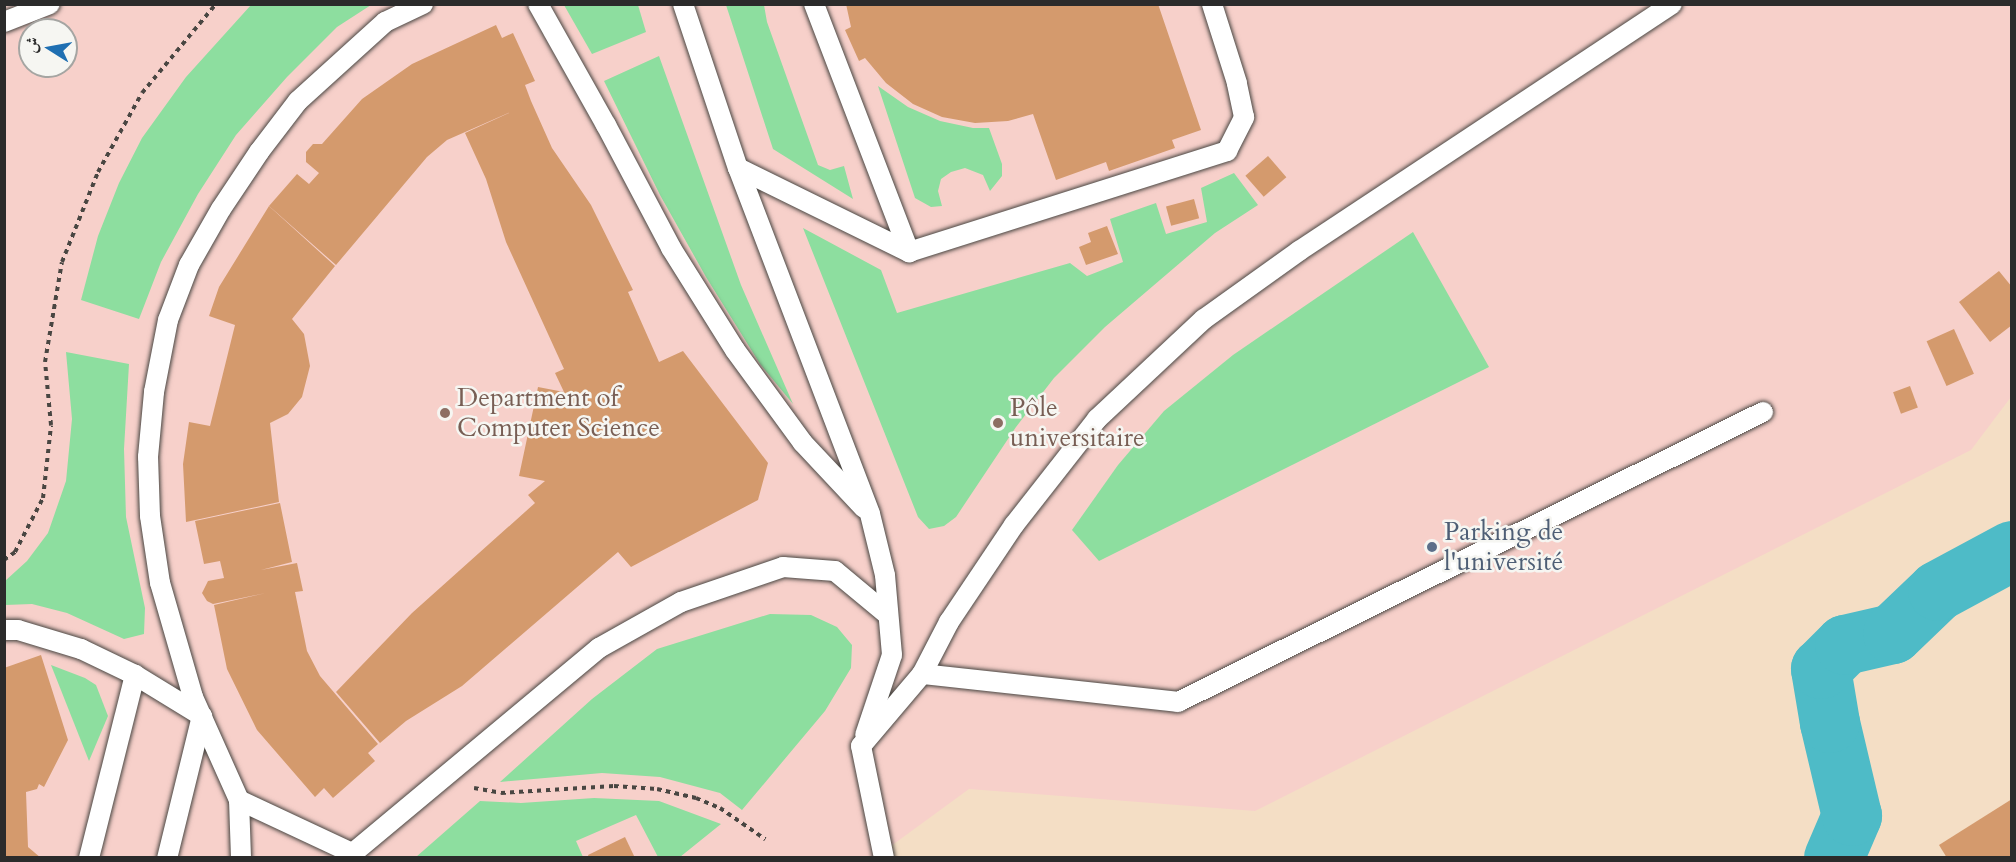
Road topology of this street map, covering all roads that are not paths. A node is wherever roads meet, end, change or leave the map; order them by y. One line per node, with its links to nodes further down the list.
1 (50, 4): 8 (lane)
2 (423, 4): 17 (lane)
3 (538, 4): 12 (lane)
4 (683, 4): 9 (lane)
5 (814, 4): 10 (lane)
6 (1212, 4): 10 (lane)
7 (1672, 4): 15 (lane)
8 (4, 22)
9 (738, 168): 10 (lane); 12 (lane)
10 (909, 252)
11 (1763, 412): 15 (lane)
12 (870, 514): 13 (lane)
13 (888, 615): 18 (lane); 20 (lane)
14 (4, 630): 16 (lane)
15 (922, 674): 18 (lane)
16 (135, 675): 17 (lane); 21 (lane)
17 (202, 716): 19 (lane); 22 (lane)
18 (861, 746): 24 (lane)
19 (239, 800): 20 (lane); 23 (lane)
20 (350, 855)
21 (89, 858)
22 (167, 858)
23 (241, 858)
24 (884, 858)

